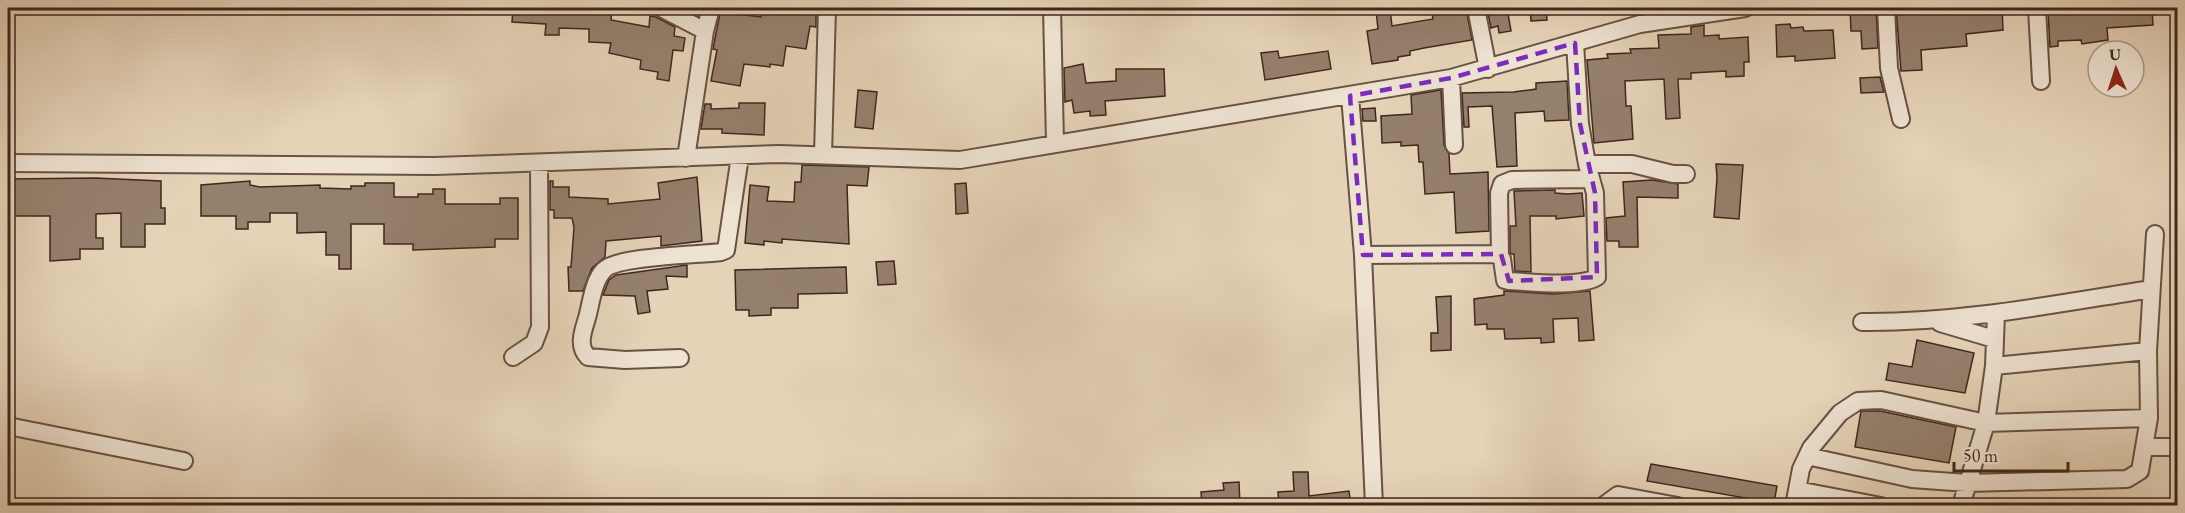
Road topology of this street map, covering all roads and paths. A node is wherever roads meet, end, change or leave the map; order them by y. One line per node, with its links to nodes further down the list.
1 (661, 8): 9 (street)
2 (711, 8): 9 (street)
3 (827, 8): 18 (street)
4 (1052, 8): 16 (street)
5 (1476, 8): 11 (street)
6 (1745, 8): 10 (street)
7 (1886, 8): 15 (street)
8 (2037, 8): 13 (street)
9 (705, 31): 20 (street)
10 (1575, 43): 11 (street); 23 (street)
11 (1488, 69): 12 (street)
12 (1451, 78): 14 (street); 17 (street)
13 (2041, 81)
14 (1350, 96): 16 (street); 26 (street)
15 (1901, 119)
16 (1055, 143): 18 (street)
17 (1454, 145)
18 (823, 155): 19 (street)
19 (740, 156): 20 (street); 35 (street)
20 (686, 158): 22 (street)
21 (8, 163): 22 (street)
22 (539, 164): 34 (street)
23 (1589, 172): 24 (street); 27 (street); 27 (street)
24 (1686, 174)
25 (2155, 234): 28 (street)
26 (1363, 255): 27 (street); 46 (street)
27 (1500, 255)
28 (2151, 289): 29 (street); 33 (street)
29 (1996, 314): 30 (street); 32 (street)
30 (1929, 320): 31 (street); 32 (street)
31 (1862, 322)
32 (1994, 339): 36 (street)
33 (2148, 351): 36 (street); 37 (street)
34 (513, 357)
35 (680, 357)
36 (1994, 366): 38 (street)
37 (2149, 418): 38 (street); 40 (street)
38 (1986, 423): 42 (street); 44 (street)
39 (8, 426): 43 (street)
40 (2144, 447): 41 (street); 44 (street)
41 (2178, 447)
42 (1807, 456): 44 (street); 45 (street)
43 (184, 461)
44 (1967, 483): 50 (street)
45 (1795, 498): 49 (street)
46 (1374, 506)
47 (1603, 506): 48 (street)
48 (1678, 506)
49 (1881, 506)
50 (1961, 506)

